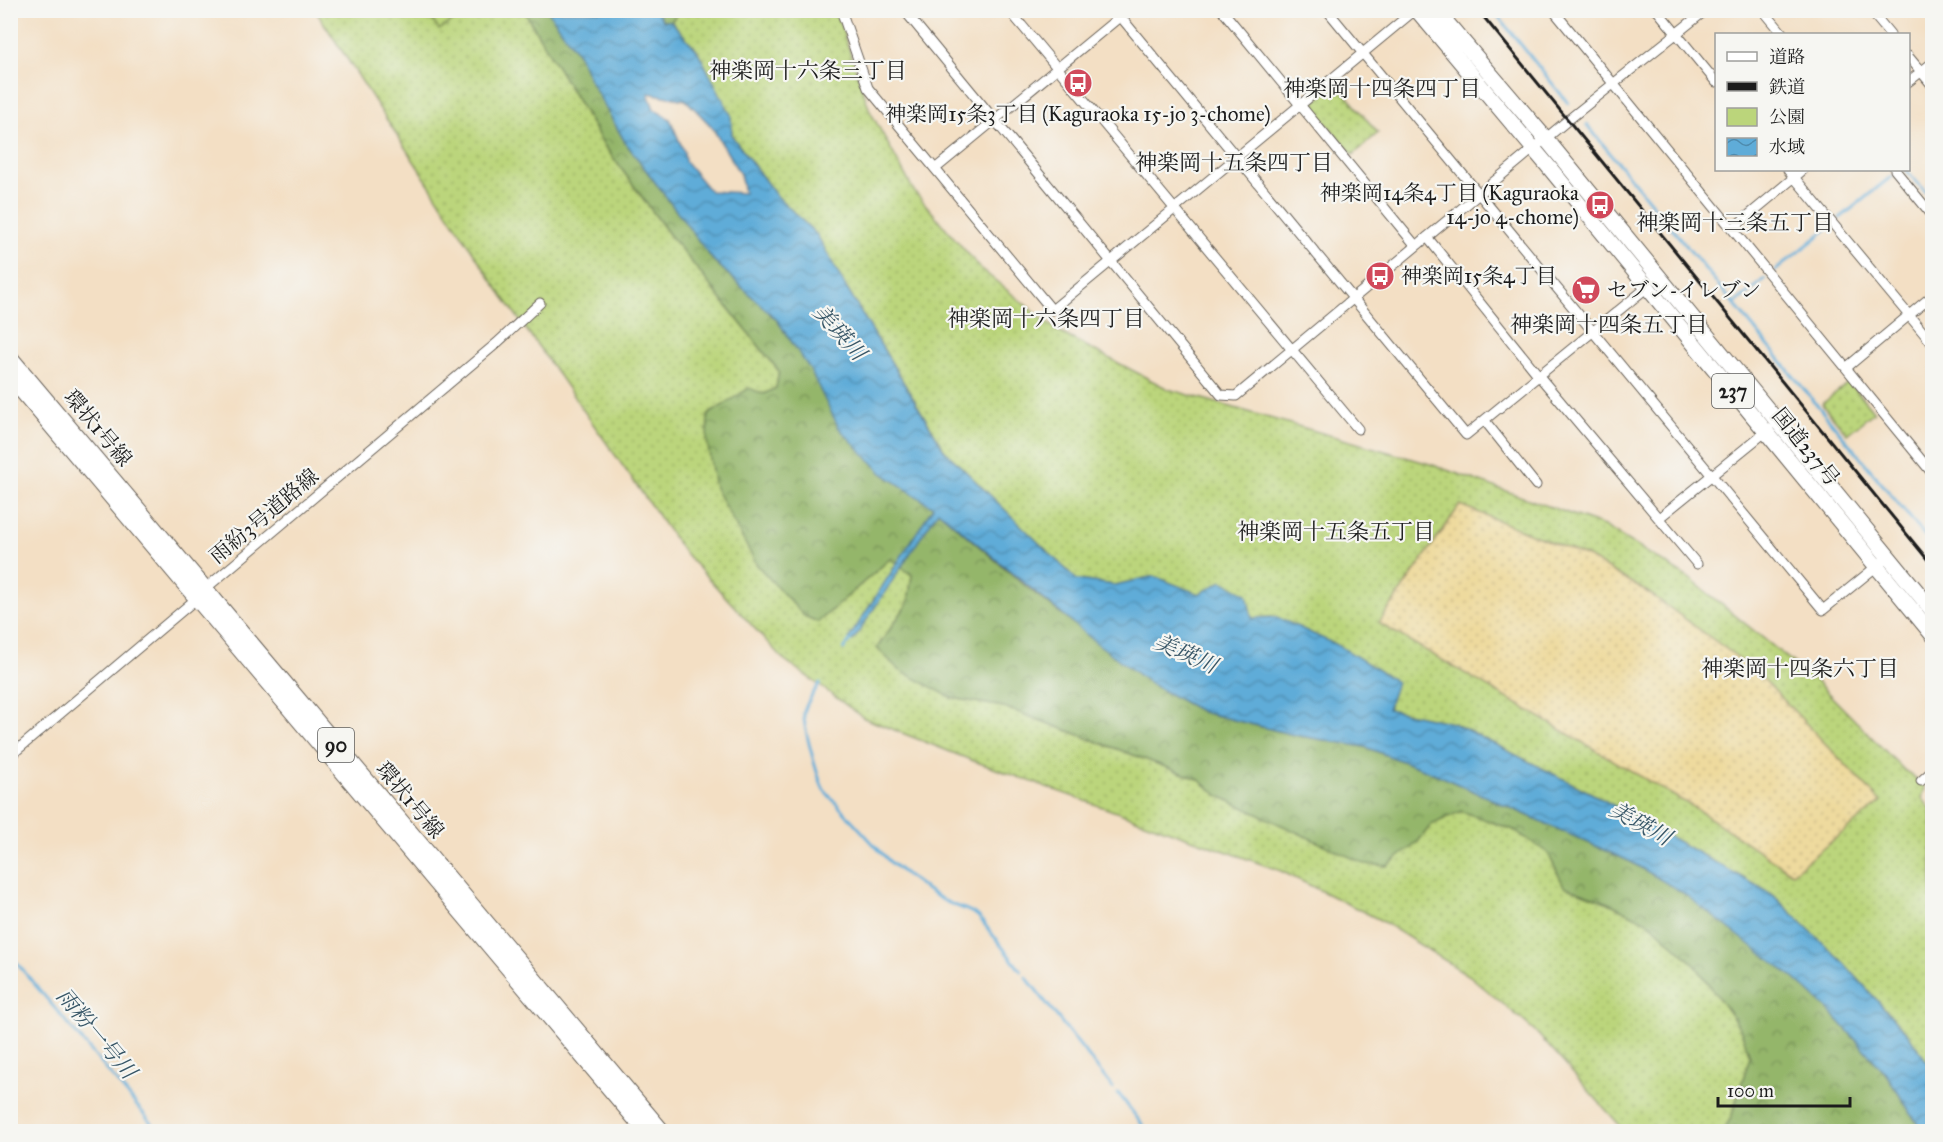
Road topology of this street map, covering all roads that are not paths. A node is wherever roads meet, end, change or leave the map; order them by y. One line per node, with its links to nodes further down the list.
1 (841, 10): 30 (street)
2 (904, 10): 27 (street)
3 (1009, 10): 20 (street)
4 (1222, 10): 26 (street)
5 (1327, 10): 17 (street)
6 (1416, 10): 17 (street); 28 (main road, 国道237号 / 237)
7 (1436, 10): 28 (main road, 国道237号 / 237)
8 (1553, 10): 24 (street)
9 (1657, 10): 16 (street)
10 (1706, 10): 16 (street)
11 (1763, 10): 14 (street)
12 (1870, 10): 15 (street)
13 (1121, 13): 20 (street); 29 (street)
14 (1782, 33)
15 (1889, 33)
16 (1677, 34): 22 (street); 24 (street)
17 (1363, 54): 26 (street); 33 (street)
18 (1910, 58): 21 (street)
19 (1932, 63): 21 (street)
20 (1057, 69): 27 (street); 34 (street)
21 (1922, 72): 23 (street); 25 (street)
22 (1715, 81)
23 (1910, 81)
24 (1614, 85): 28 (street); 36 (street)
25 (1932, 85)
26 (1300, 106): 29 (street); 38 (street)
27 (994, 120): 30 (street); 39 (street)
28 (1540, 144): 33 (street); 40 (main road, 国道237号 / 237)
29 (1237, 157): 34 (street); 42 (street)
30 (936, 169): 39 (street)
31 (1896, 171): 35 (street)
32 (1791, 173): 36 (street); 44 (street)
33 (1480, 194): 37 (street); 45 (street)
34 (1174, 209): 39 (street); 47 (street)
35 (1932, 215)
36 (1732, 229): 49 (street)
37 (1427, 237): 38 (street); 50 (street)
38 (1416, 246): 42 (street)
39 (1111, 261): 47 (street)
40 (1654, 282): 45 (street); 53 (main road, 国道237号 / 237)
41 (1932, 296): 44 (street)
42 (1354, 297): 47 (street); 52 (street)
43 (540, 303): 61 (street, 雨紛3号道路線)
44 (1909, 315): 46 (street); 49 (street)
45 (1593, 332): 50 (street); 56 (street)
46 (1932, 343)
47 (1291, 349): 54 (street)
48 (10, 357): 61 (main road, 環状1号線 / 90)
49 (1846, 368): 55 (street)
50 (1539, 376): 52 (street); 58 (street)
51 (10, 378): 61 (main road, 環状1号線 / 90)
52 (1485, 421): 57 (street)
53 (1772, 426): 56 (street); 59 (main road, 国道237号 / 237)
54 (1358, 429)
55 (1932, 472)
56 (1712, 475): 58 (street); 59 (street)
57 (1536, 485)
58 (1659, 518): 60 (street)
59 (1883, 561): 62 (main road, 国道237号 / 237); 63 (main road, 国道237号 / 237)
60 (1697, 564)
61 (201, 594): 64 (street, 雨紛3号道路線); 67 (main road, 環状1号線 / 90); 68 (main road, 環状1号線 / 90)
62 (1932, 610)
63 (1932, 634)
64 (10, 756)
65 (1932, 771): 66 (street)
66 (1921, 781)
67 (646, 1131)
68 (663, 1131)

